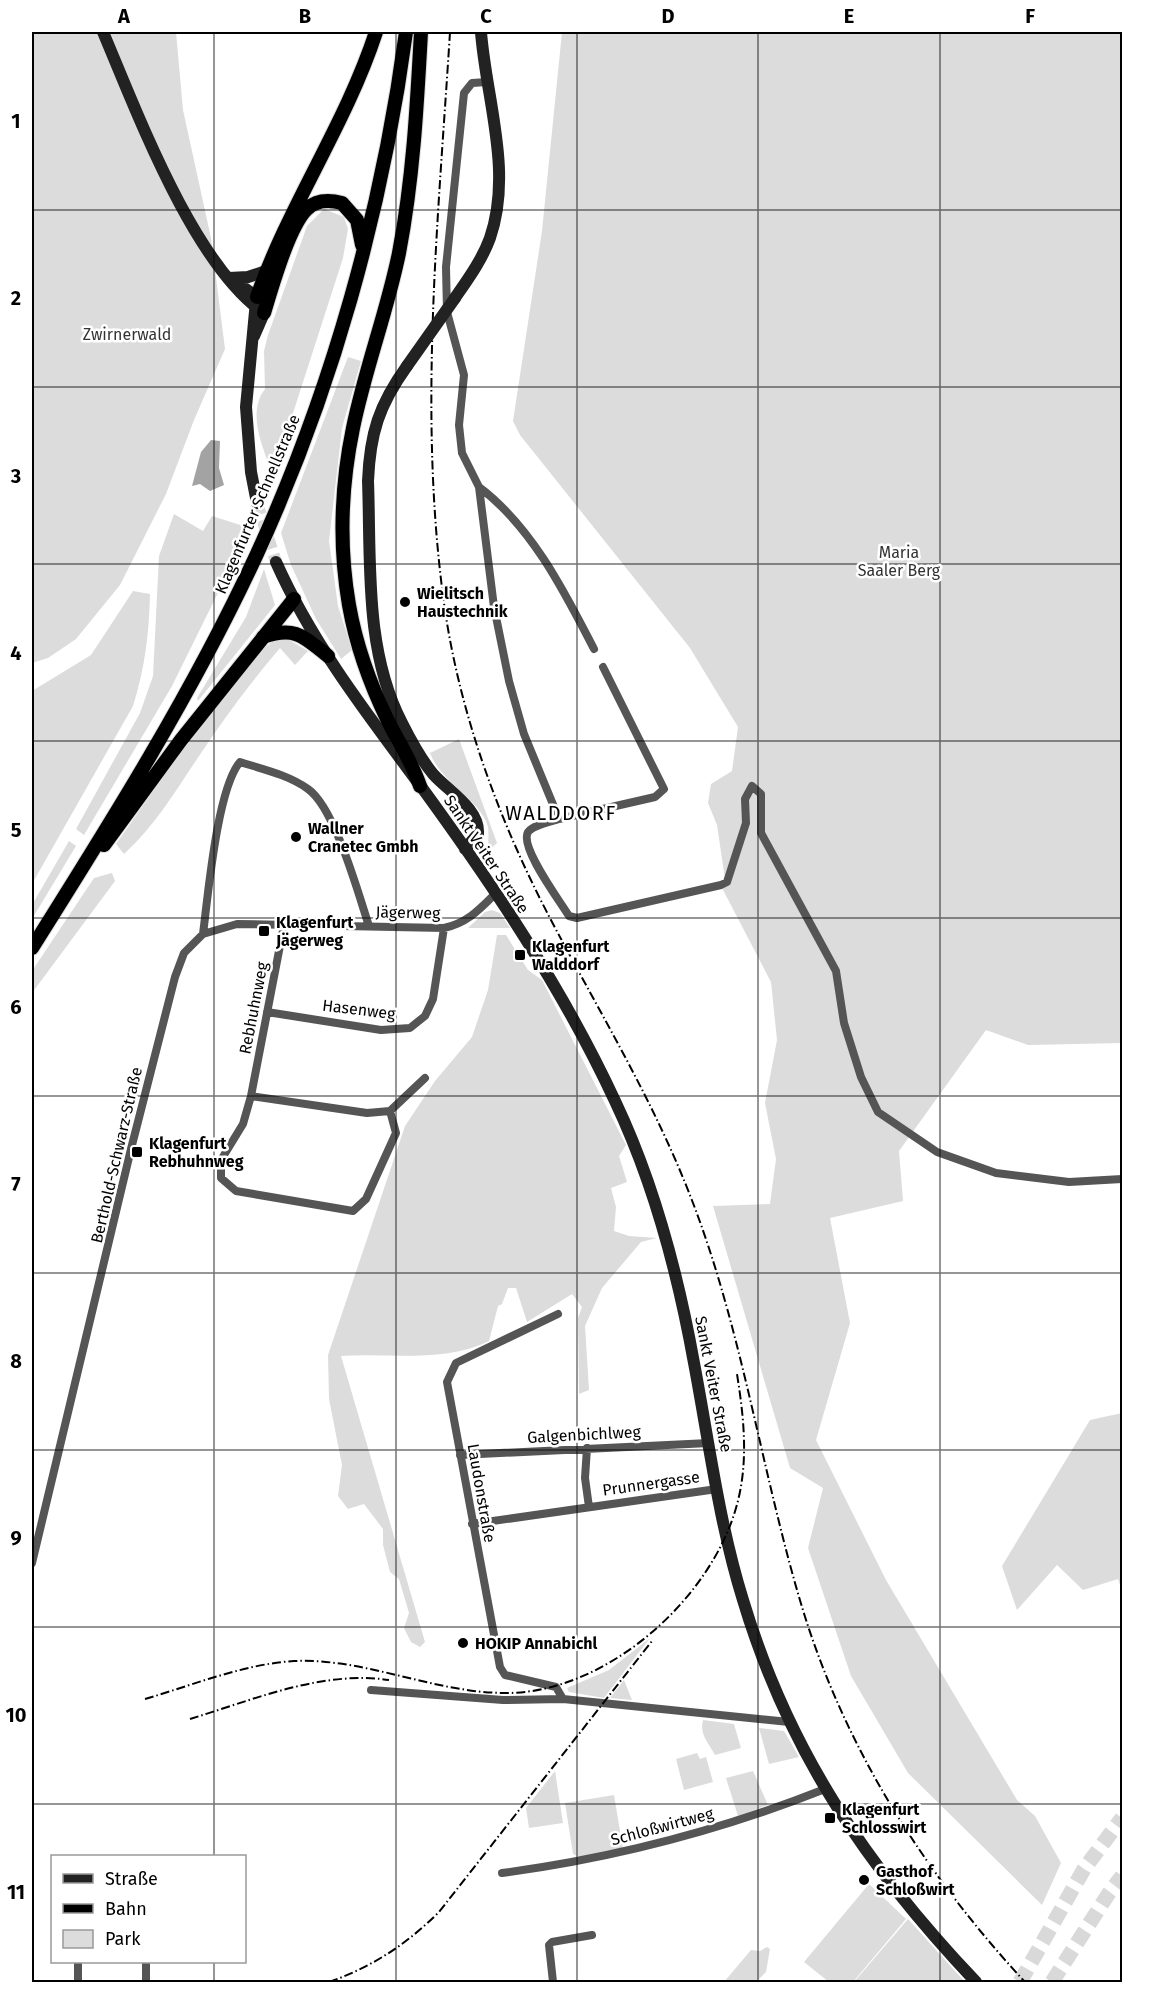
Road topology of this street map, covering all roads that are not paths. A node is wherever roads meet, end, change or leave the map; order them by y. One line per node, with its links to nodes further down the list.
1 (103, 32): 9 (main road)
2 (376, 32): 8 (highway)
3 (406, 32): 7 (highway, Klagenfurter Schnellstraße)
4 (421, 32): 19 (highway)
5 (481, 32): 6 (main road)
6 (487, 82): 11 (street); 21 (main road, bridge)
7 (363, 250): 10 (highway); 22 (highway, Klagenfurter Schnellstraße)
8 (266, 271): 9 (main road); 10 (highway)
9 (229, 278): 10 (main road)
10 (259, 305): 12 (main road)
11 (479, 487): 16 (street); 20 (street)
12 (258, 503)
13 (276, 562): 14 (main road, Sankt Veiter Straße)
14 (294, 599): 15 (highway); 17 (main road, Sankt Veiter Straße)
15 (263, 637): 17 (highway); 22 (highway)
16 (594, 649)
17 (328, 656): 19 (main road, Sankt Veiter Straße)
18 (603, 667): 20 (street)
19 (420, 786): 21 (main road, Sankt Veiter Straße)
20 (559, 819): 33 (street)
21 (465, 849): 23 (main road, Sankt Veiter Straße)
22 (88, 857): 28 (highway, Klagenfurter Schnellstraße)
23 (495, 894): 26 (street, Jägerweg); 35 (main road, Sankt Veiter Straße)
24 (284, 925): 25 (street, Jägerweg); 27 (street, Jägerweg); 29 (street, Rebhuhnweg)
25 (369, 926): 26 (street, Jägerweg); 27 (street)
26 (444, 928): 29 (street, Hasenweg)
27 (203, 934): 41 (street, Berthold-Schwarz-Straße)
28 (32, 948)
29 (267, 1012): 31 (street, Rebhuhnweg)
30 (425, 1078): 32 (street)
31 (251, 1096): 32 (street); 32 (street, Rebhuhnweg)
32 (390, 1111)
33 (1122, 1179)
34 (558, 1314): 37 (street, Laudonstraße)
35 (709, 1443): 36 (street, Galgenbichlweg); 38 (main road, Sankt Veiter Straße)
36 (587, 1448): 37 (street, Galgenbichlweg); 39 (street, Prunnergasse)
37 (460, 1455): 40 (street, Laudonstraße)
38 (717, 1489): 39 (street, Prunnergasse); 44 (main road, Sankt Veiter Straße)
39 (589, 1508): 40 (street, Prunnergasse)
40 (472, 1524): 43 (street, Laudonstraße)
41 (32, 1563)
42 (371, 1690): 43 (street, Laudonstraße)
43 (563, 1699): 44 (street, Laudonstraße)
44 (789, 1722): 45 (main road, Sankt Veiter Straße)
45 (825, 1789): 46 (street, Schloßwirtweg); 53 (main road, Sankt Veiter Straße)
46 (502, 1873)
47 (592, 1935): 52 (street)
48 (78, 1963): 50 (street)
49 (146, 1963): 51 (street)
50 (78, 1983)
51 (146, 1983)
52 (553, 1983)
53 (976, 1983)

